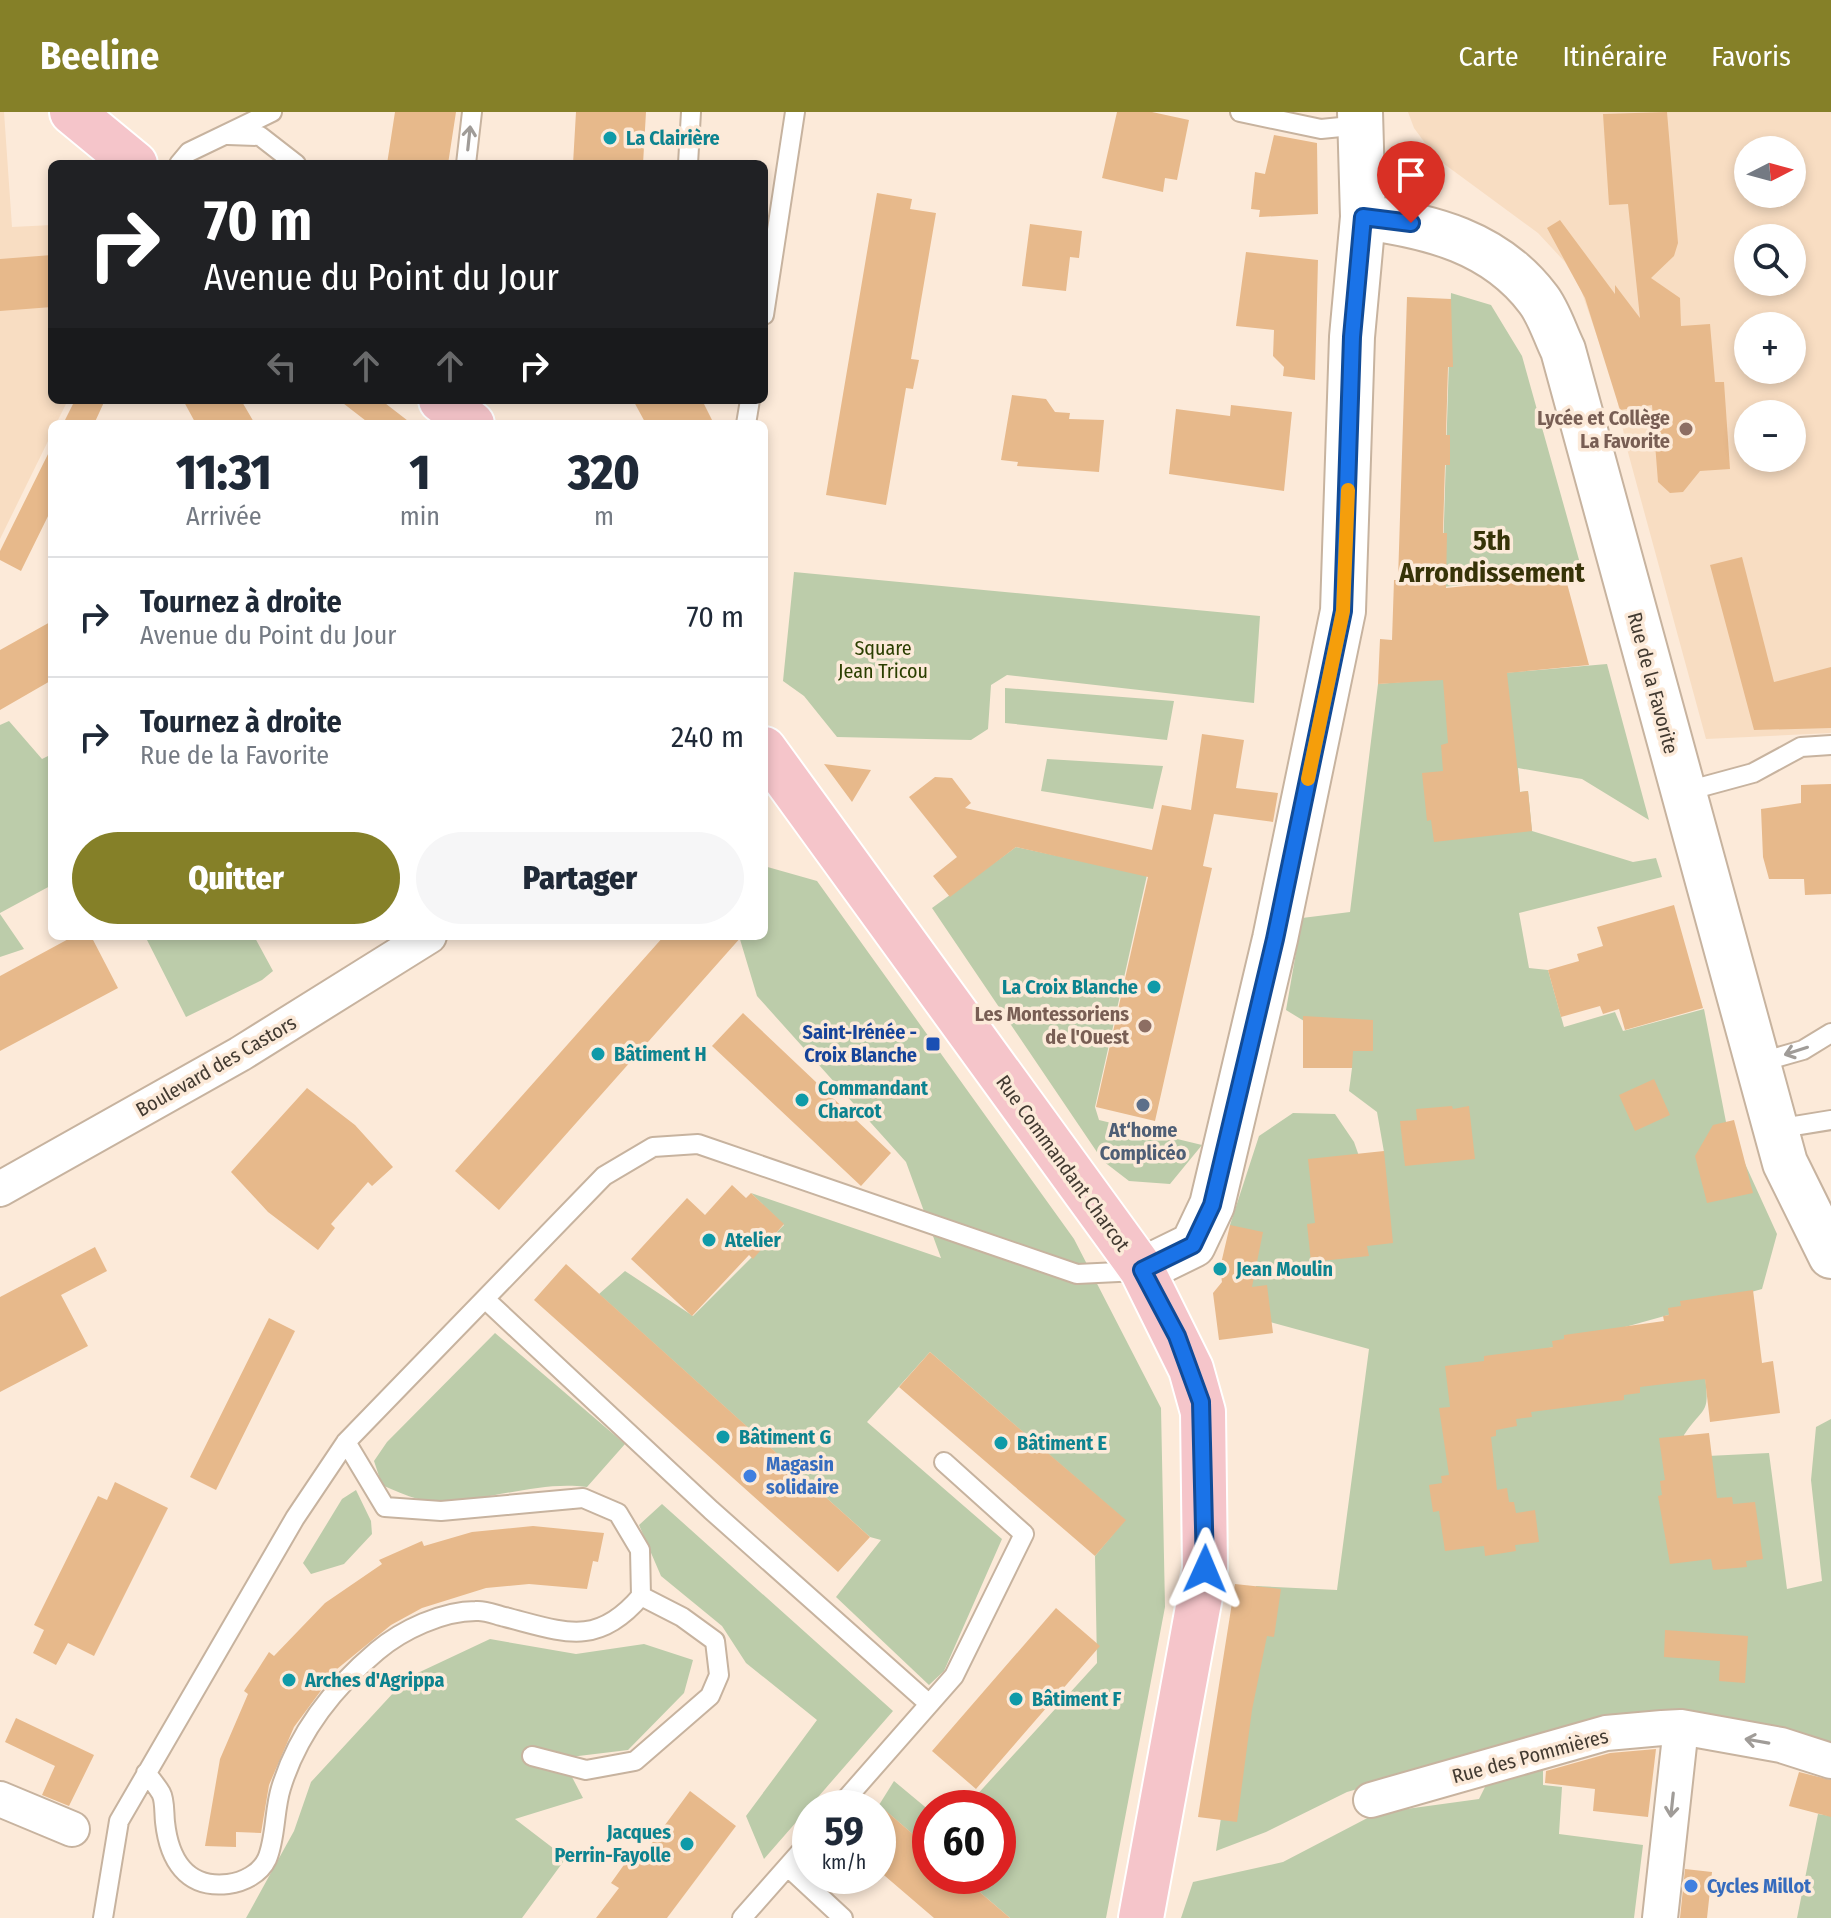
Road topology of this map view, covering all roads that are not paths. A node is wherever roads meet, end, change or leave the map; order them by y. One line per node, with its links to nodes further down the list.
1 (272, 112): 8 (lane)
2 (472, 112): 12 (lane, one-way to 2)
3 (691, 112): 13 (lane)
4 (795, 112): 15 (lane)
5 (1240, 112): 7 (lane)
6 (89, 118): 9 (main road)
7 (1361, 119): 14 (street)
8 (227, 135): 10 (lane); 11 (lane)
9 (131, 160)
10 (182, 160)
11 (291, 160)
12 (466, 160)
13 (688, 160)
14 (1363, 217): 20 (street, Rue de la Favorite); 29 (street)
15 (768, 289)
16 (446, 404): 17 (main road)
17 (467, 420)
18 (1831, 745): 20 (lane)
19 (768, 755): 29 (main road, Rue Commandant Charcot)
20 (1683, 792): 23 (street, Rue de la Favorite)
21 (423, 940): 27 (street, Boulevard des Castors)
22 (1831, 1033): 23 (lane, one-way to 23)
23 (1757, 1063): 26 (street, Rue de la Favorite)
24 (1831, 1113): 25 (lane)
25 (1831, 1120): 26 (lane)
26 (1776, 1129): 28 (street, Rue de la Favorite)
27 (0, 1189)
28 (1831, 1256)
29 (1142, 1270): 30 (lane); 48 (main road, Rue Commandant Charcot)
30 (485, 1299): 31 (lane); 34 (lane)
31 (346, 1442): 33 (lane); 38 (lane)
32 (944, 1462): 34 (lane)
33 (641, 1596): 36 (lane); 38 (lane)
34 (927, 1702): 39 (lane)
35 (1681, 1727): 37 (street, Rue des Pommières, one-way to 35); 41 (street, Rue des Pommières); 49 (street, one-way to 49)
36 (532, 1756)
37 (1831, 1761)
38 (146, 1773): 45 (lane)
39 (853, 1790)
40 (0, 1799): 42 (street)
41 (1371, 1800)
42 (72, 1829)
43 (792, 1862): 44 (lane)
44 (788, 1867): 46 (lane); 47 (lane)
45 (103, 1918)
46 (742, 1918)
47 (843, 1918)
48 (1141, 1918)
49 (1660, 1918)

